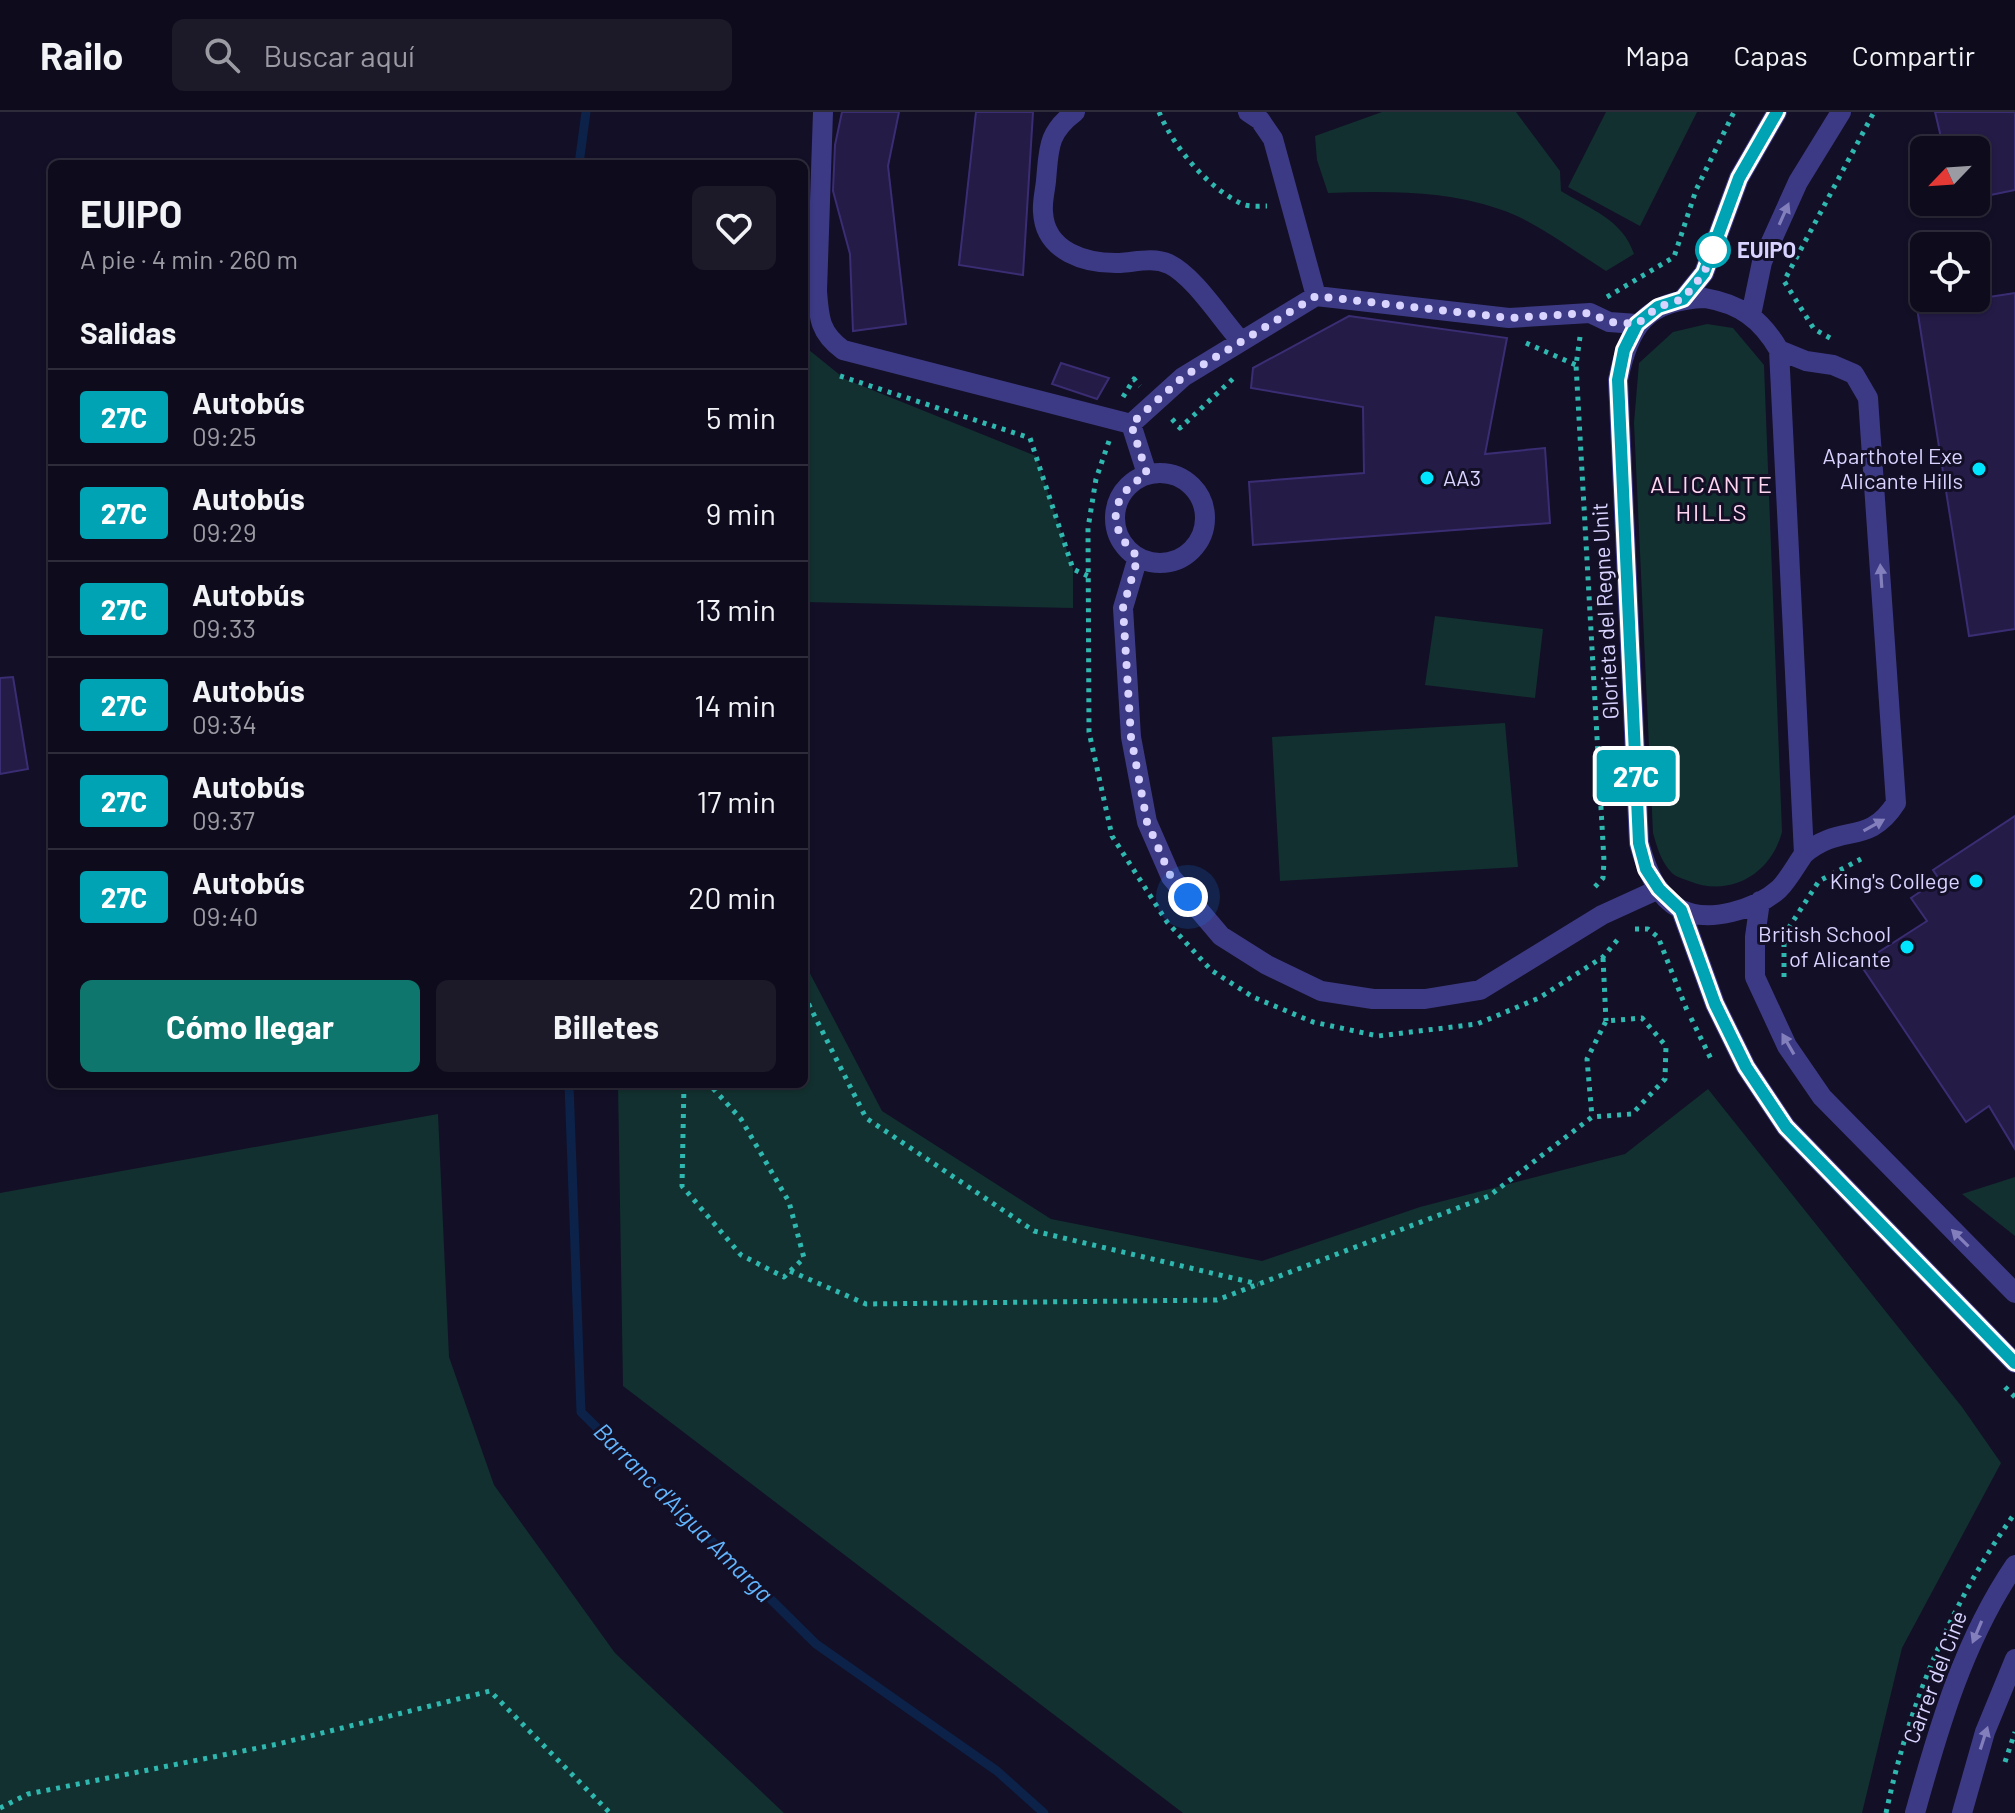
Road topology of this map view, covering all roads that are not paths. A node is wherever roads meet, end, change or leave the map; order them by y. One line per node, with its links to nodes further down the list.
1 (823, 112): 12 (street)
2 (1075, 112): 10 (street)
3 (1248, 112): 6 (street)
4 (1777, 112): 7 (street)
5 (1841, 112): 8 (street, one-way to 5)
6 (1316, 296): 9 (street); 10 (street)
7 (1683, 299): 8 (street); 9 (street)
8 (1751, 315): 11 (street)
9 (1637, 324): 16 (street, Glorieta del Regne Unit)
10 (1240, 340): 12 (street)
11 (1779, 350): 15 (street); 15 (street, one-way to 11)
12 (1124, 422): 13 (street)
13 (1147, 474): 14 (street); 14 (street)
14 (1138, 557): 16 (street)
15 (1804, 854): 17 (street)
16 (1659, 889): 18 (street, Glorieta del Regne Unit)
17 (1760, 901): 18 (street); 19 (street, one-way to 17)
18 (1681, 910): 20 (street)
19 (2015, 1293)
20 (2015, 1363)
21 (2015, 1565): 23 (street, Carrer del Cine, one-way to 23)
22 (2015, 1659): 24 (street, one-way to 22)
23 (1915, 1813)
24 (1962, 1813)

